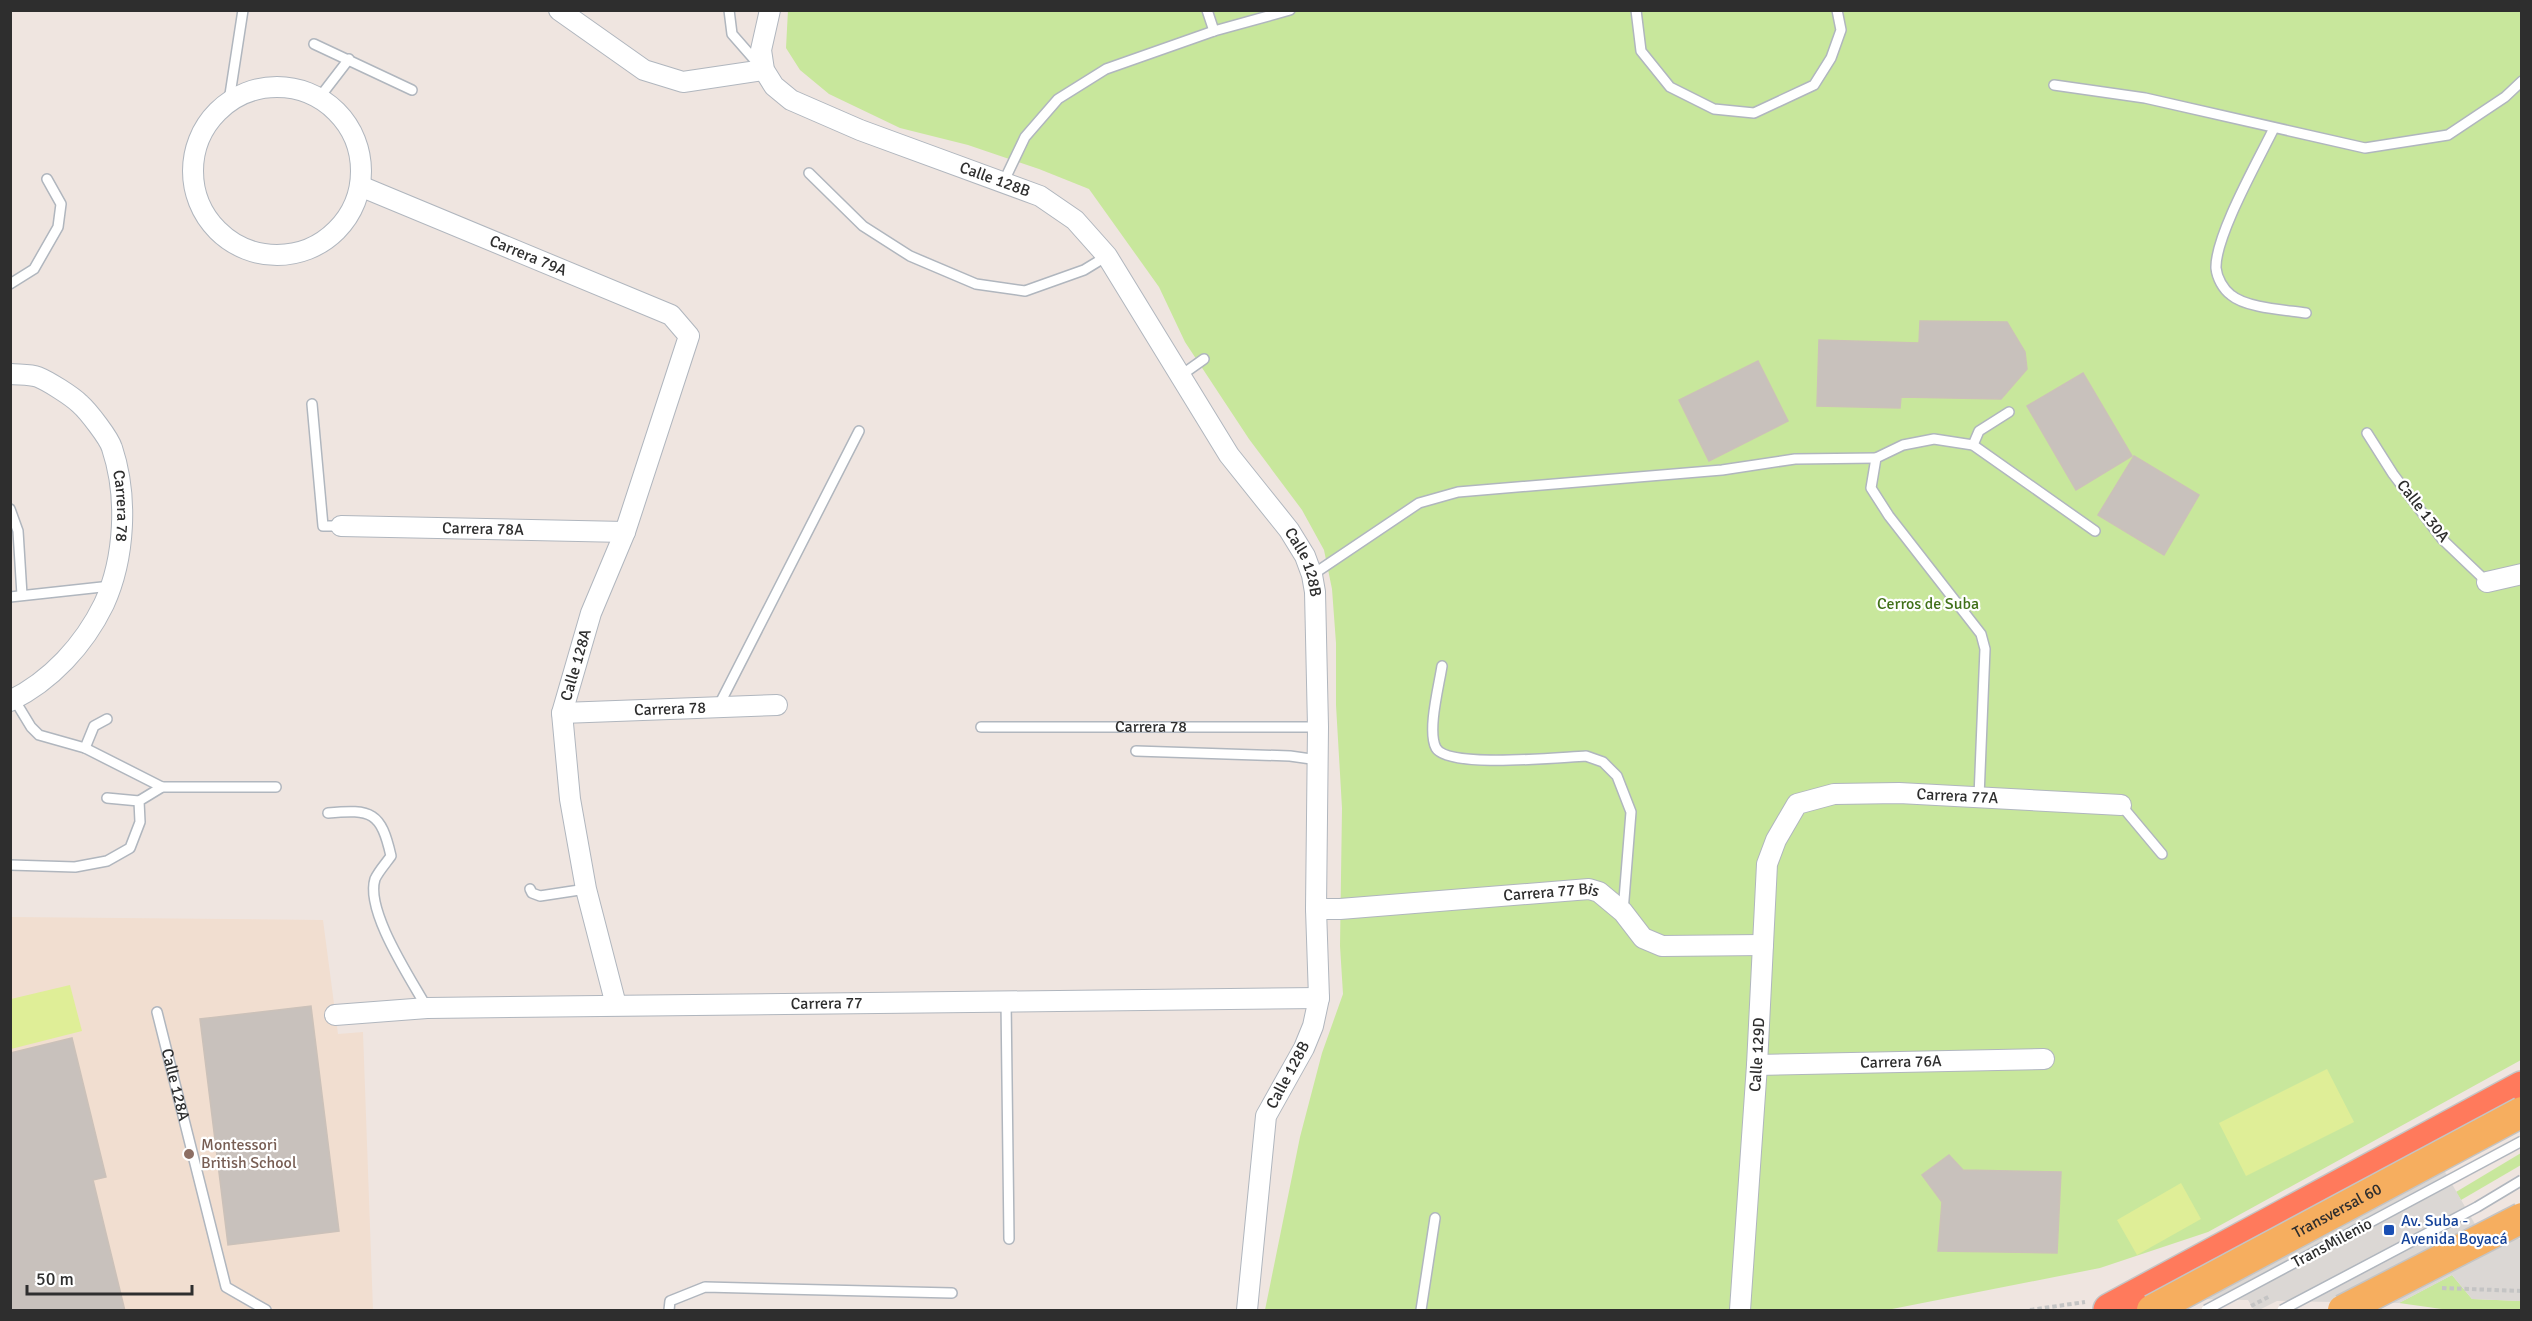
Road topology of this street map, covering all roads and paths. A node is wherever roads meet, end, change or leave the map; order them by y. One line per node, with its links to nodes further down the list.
1 (243, 10): 17 (lane)
2 (559, 10): 12 (street)
3 (729, 10): 12 (lane)
4 (770, 10): 12 (street)
5 (1207, 10): 9 (lane)
6 (1290, 10): 9 (lane)
7 (1636, 10): 8 (lane)
8 (1837, 10)
9 (1214, 32): 21 (lane)
10 (315, 44): 11 (lane)
11 (349, 59): 15 (lane); 16 (lane)
12 (764, 70): 21 (street, Calle 128B)
13 (2522, 81): 18 (lane)
14 (2054, 85): 18 (lane)
15 (412, 90)
16 (319, 98): 17 (street); 22 (street)
17 (229, 101): 22 (street)
18 (2274, 128): 25 (lane)
19 (809, 173): 23 (lane)
20 (47, 179): 24 (lane)
21 (1004, 181): 23 (street, Calle 128B)
22 (360, 186): 26 (street, Carrera 79A)
23 (1107, 256): 29 (street, Calle 128B)
24 (10, 284)
25 (2306, 313)
26 (689, 336): 39 (street, Calle 128A)
27 (1204, 359): 29 (lane)
28 (10, 374): 43 (street, Carrera 78)
29 (1180, 376): 41 (street, Calle 128B)
30 (312, 404): 37 (lane)
31 (2009, 412): 34 (lane)
32 (859, 431): 49 (lane)
33 (2367, 432): 42 (lane, Calle 130A)
34 (1973, 445): 35 (lane); 38 (lane)
35 (1876, 458): 41 (lane); 59 (lane)
36 (10, 509): 44 (lane)
37 (340, 526): 39 (street, Carrera 78A)
38 (2095, 531)
39 (626, 532): 50 (street, Calle 128A)
40 (2522, 574): 42 (street)
41 (1312, 575): 53 (street, Calle 128B)
42 (2487, 582)
43 (111, 586): 44 (lane); 47 (street, Carrera 78)
44 (22, 595): 45 (lane)
45 (10, 597)
46 (1442, 666): 70 (lane)
47 (12, 700): 54 (lane)
48 (777, 705): 49 (street, Carrera 78)
49 (717, 708): 50 (street, Carrera 78)
50 (562, 714): 68 (street, Calle 128A)
51 (107, 719): 54 (lane)
52 (981, 727): 53 (lane, Carrera 78)
53 (1318, 727): 56 (street, Calle 128B)
54 (85, 748): 57 (lane)
55 (1136, 751): 56 (lane)
56 (1318, 759): 69 (street, Calle 128B)
57 (162, 787): 58 (lane); 61 (lane)
58 (276, 787)
59 (1979, 797): 62 (street, Carrera 77A); 63 (street, Carrera 77A)
60 (107, 798): 61 (lane)
61 (139, 801): 66 (lane)
62 (1797, 804): 71 (street, Calle 129D)
63 (2121, 805): 65 (lane)
64 (328, 813): 75 (lane)
65 (2162, 854)
66 (10, 865)
67 (530, 889): 68 (lane)
68 (586, 889): 74 (street, Calle 128A)
69 (1316, 909): 70 (street, Carrera 77 Bis); 72 (street, Calle 128B)
70 (1623, 912): 71 (street, Carrera 77 Bis)
71 (1763, 945): 79 (street, Calle 129D)
72 (1319, 998): 73 (street, Carrera 77); 90 (street, Calle 128B)
73 (1006, 1000): 74 (street, Carrera 77); 86 (lane)
74 (616, 1005): 75 (street, Carrera 77)
75 (427, 1008): 77 (street, Carrera 77)
76 (157, 1012): 88 (lane, Calle 128A)
77 (335, 1015)
78 (2044, 1059): 79 (street, Carrera 76A)
79 (1757, 1065): 92 (street, Calle 129D)
80 (2522, 1088): 93 (highway)
81 (2522, 1112): 94 (main road, Transversal 60, bridge)
82 (2522, 1141): 95 (lane, TransMilenio, bridge)
83 (2522, 1180): 96 (lane, bridge)
84 (1434, 1218): 91 (lane)
85 (2522, 1218): 97 (main road, bridge)
86 (1009, 1239)
87 (952, 1293): 89 (lane)
88 (266, 1311)
89 (669, 1311)
90 (1246, 1311)
91 (1421, 1311)
92 (1740, 1311)
93 (2110, 1311)
94 (2152, 1311)
95 (2206, 1311)
96 (2282, 1311)
97 (2343, 1311)

